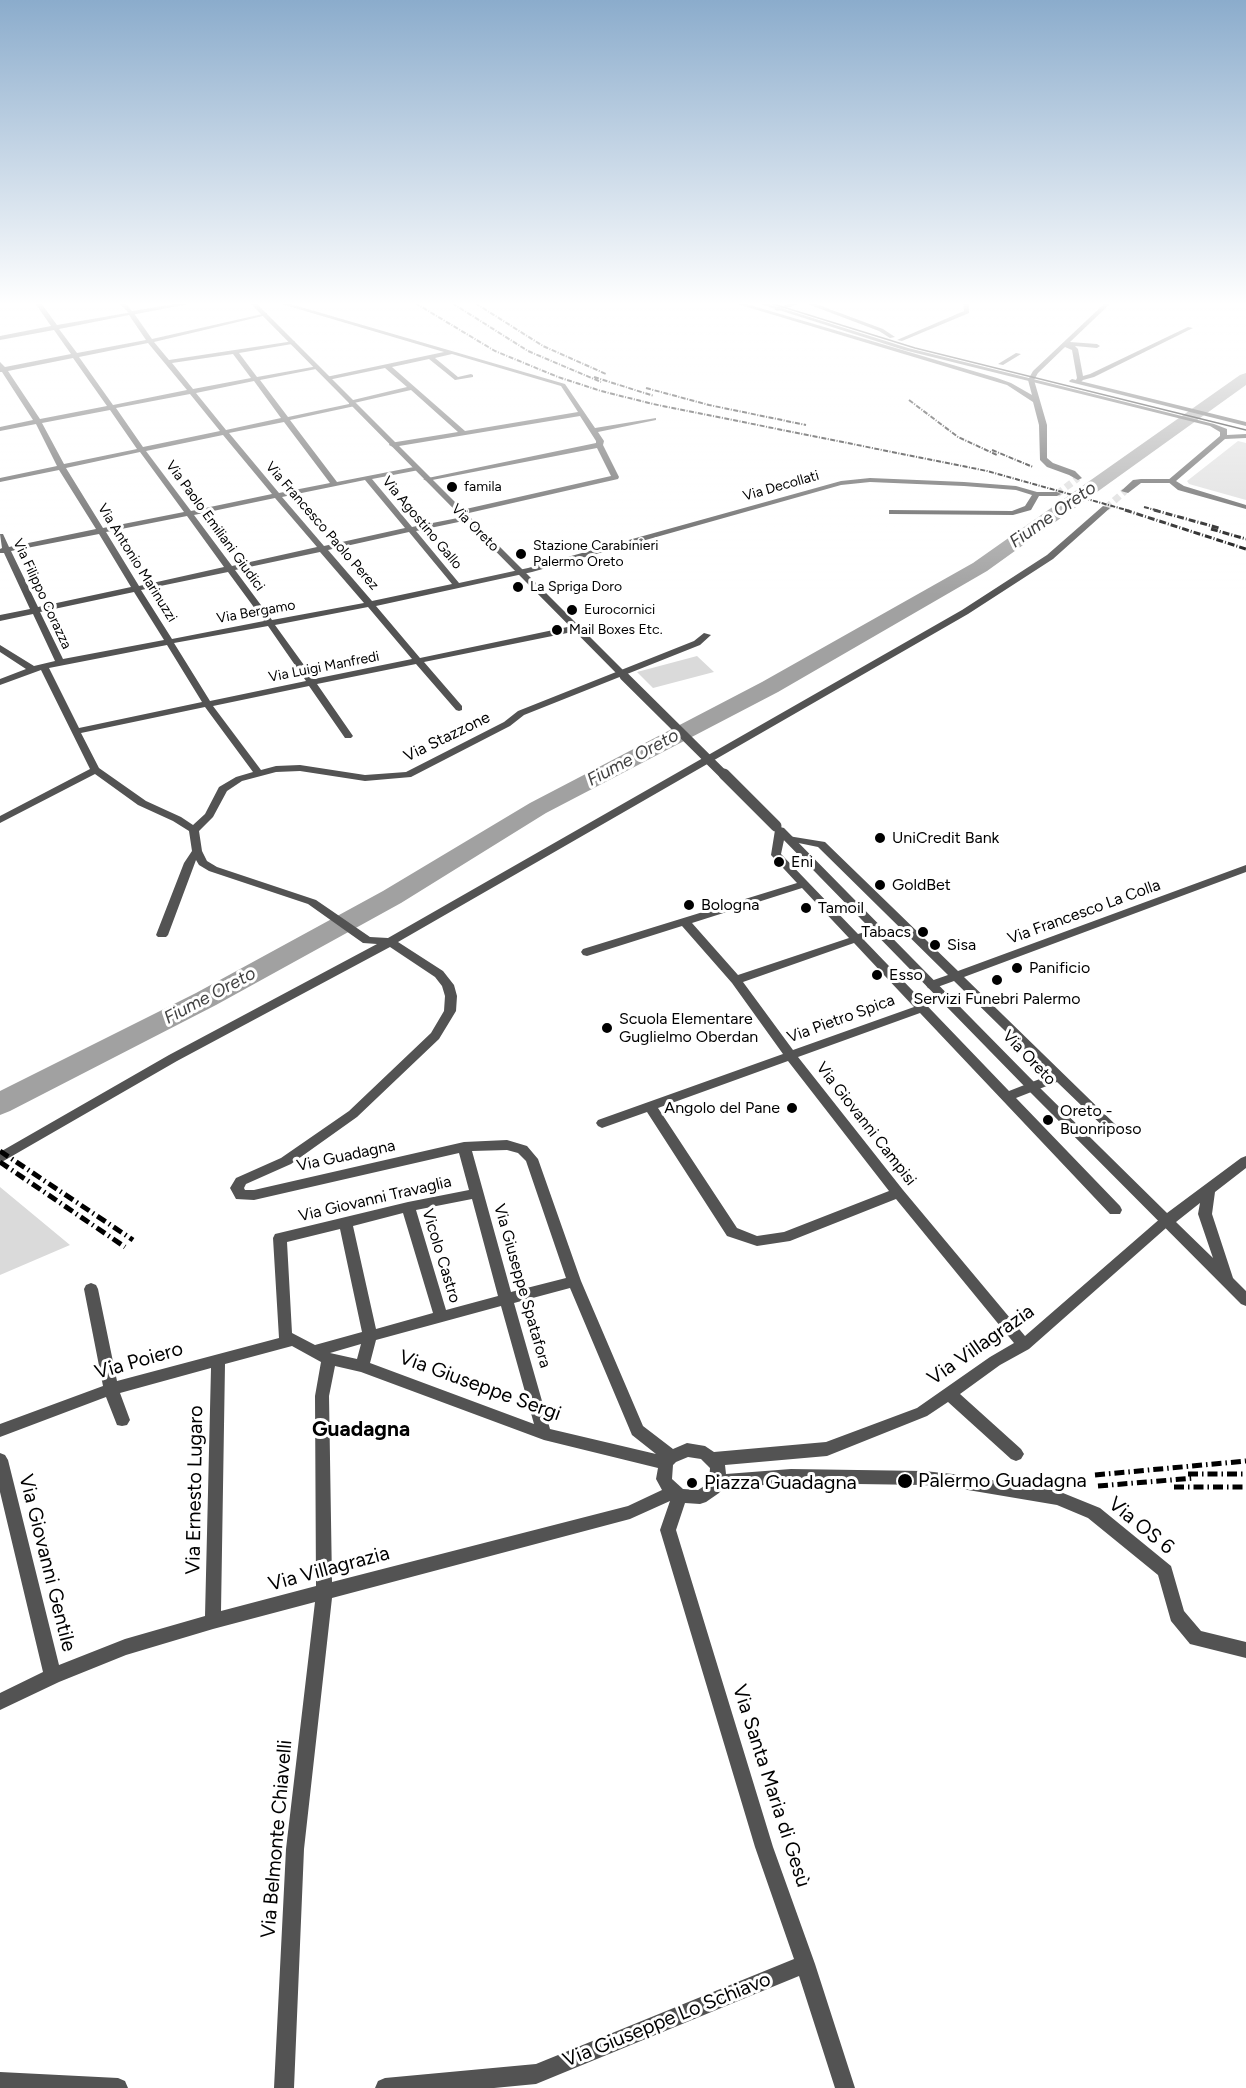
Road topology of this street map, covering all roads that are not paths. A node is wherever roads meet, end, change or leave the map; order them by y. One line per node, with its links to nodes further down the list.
1 (23, 400): 18 (street, Via Antonio Marinuzzi)
2 (107, 400): 14 (street, Via Paolo Emiliani Giudici)
3 (150, 400): 14 (street)
4 (200, 400): 21 (street, Via Francesco Paolo Perez)
5 (270, 400): 16 (street)
6 (350, 400): 13 (street, Via Oreto)
7 (362, 400): 13 (street)
8 (426, 400): 23 (street)
9 (574, 400): 15 (street)
10 (1115, 400): 25 (street)
11 (1157, 400): 19 (street)
12 (1038, 402): 32 (street)
13 (352, 403): 16 (street); 26 (street, Via Oreto)
14 (112, 408): 18 (street); 28 (street, Via Paolo Emiliani Giudici)
15 (583, 413): 22 (street); 23 (street)
16 (284, 419): 21 (street); 36 (street)
17 (654, 419): 22 (street)
18 (38, 422): 20 (street); 29 (street, Via Antonio Marinuzzi)
19 (1246, 424)
20 (0, 429)
21 (226, 431): 28 (street); 40 (street, Via Francesco Paolo Perez)
22 (593, 431): 27 (street)
23 (462, 432): 26 (street)
24 (1246, 436): 25 (street)
25 (1223, 437): 35 (street)
26 (393, 445): 30 (street, Via Oreto)
27 (599, 445): 33 (street); 45 (street)
28 (141, 449): 29 (street); 44 (street, Via Paolo Emiliani Giudici)
29 (61, 466): 34 (street); 47 (street, Via Antonio Marinuzzi)
30 (416, 468): 31 (street); 33 (street, Via Oreto)
31 (367, 478): 36 (street); 46 (street, Via Agostino Gallo)
32 (1078, 478)
33 (427, 479): 45 (street, Via Oreto)
34 (0, 480)
35 (1171, 481): 37 (street); 41 (street)
36 (334, 484): 40 (street)
37 (1125, 491)
38 (1036, 494): 39 (street, Via Decollati); 43 (street); 52 (street, Via Decollati)
39 (1057, 494)
40 (277, 496): 44 (street); 49 (street, Via Francesco Paolo Perez)
41 (1246, 507)
42 (1106, 508): 86 (street)
43 (892, 512)
44 (189, 514): 47 (street); 51 (street, Via Paolo Emiliani Giudici)
45 (463, 515): 46 (street); 52 (street, Via Oreto)
46 (411, 530): 49 (street); 53 (street, Via Agostino Gallo)
47 (102, 531): 50 (street); 54 (street, Via Antonio Marinuzzi)
48 (0, 536): 50 (street, Via Filippo Corazza)
49 (322, 549): 51 (street); 55 (street, Via Francesco Paolo Perez)
50 (4, 550): 56 (street, Via Filippo Corazza)
51 (229, 569): 54 (street); 58 (street, Via Paolo Emiliani Giudici)
52 (519, 572): 53 (street, Via Bergamo); 59 (street, Via Oreto)
53 (457, 585): 55 (street, Via Bergamo)
54 (138, 589): 56 (street); 61 (street, Via Antonio Marinuzzi)
55 (372, 604): 58 (street, Via Bergamo); 64 (street, Via Francesco Paolo Perez)
56 (34, 611): 57 (street); 63 (street, Via Filippo Corazza)
57 (0, 618)
58 (270, 623): 61 (street, Via Bergamo); 69 (street, Via Paolo Emiliani Giudici)
59 (577, 628): 64 (street, Via Luigi Manfredi); 67 (street, Via Oreto)
60 (707, 635): 67 (street, Via Stazzone)
61 (170, 641): 63 (street, Via Bergamo); 70 (street, Via Antonio Marinuzzi)
62 (0, 648): 66 (street)
63 (60, 662): 65 (street, Via Bergamo)
64 (420, 662): 69 (street, Via Luigi Manfredi); 71 (street, Via Francesco Paolo Perez)
65 (44, 666): 66 (street, Via Bergamo); 72 (street)
66 (33, 669): 68 (street, Via Bergamo)
67 (622, 674): 75 (street, Via Stazzone); 78 (street, Via Oreto, bridge)
68 (0, 682)
69 (311, 683): 70 (street, Via Luigi Manfredi); 73 (street, Via Paolo Emiliani Giudici)
70 (208, 705): 72 (street, Via Luigi Manfredi); 75 (street, Via Antonio Marinuzzi)
71 (459, 708)
72 (76, 731): 74 (street)
73 (348, 736)
74 (95, 770): 76 (street); 77 (street)
75 (258, 773): 77 (street, Via Stazzone)
76 (0, 820)
77 (194, 830): 79 (street)
78 (781, 832): 81 (street); 83 (street, Via Oreto); 88 (street, Via Oreto)
79 (197, 851): 84 (street); 86 (street, Via Guadagna)
80 (1245, 869): 88 (street, Via Francesco La Colla)
81 (804, 884): 82 (street); 85 (street)
82 (685, 922): 87 (street); 89 (street, Via Giovanni Campisi)
83 (879, 931): 85 (street); 90 (street, Via Oreto)
84 (162, 935)
85 (856, 939): 89 (street); 91 (street)
86 (390, 942): 99 (street, Via Guadagna); 100 (street)
87 (587, 952)
88 (955, 977): 90 (street, Via Francesco La Colla); 93 (street, Via Oreto)
89 (736, 980): 92 (street, Via Giovanni Campisi)
90 (932, 985): 94 (street, Via Oreto)
91 (922, 1008): 92 (street, Via Pietro Spica); 95 (street)
92 (790, 1054): 96 (street, Via Pietro Spica); 104 (street, Via Giovanni Campisi)
93 (1058, 1077): 94 (street); 98 (street, Via Oreto)
94 (1032, 1088): 95 (street); 107 (street, Via Oreto)
95 (1007, 1097): 106 (street)
96 (650, 1106): 97 (street, Via Pietro Spica); 104 (street)
97 (602, 1123)
98 (1116, 1132)
99 (464, 1147): 103 (street, Via Giuseppe Spatafora); 110 (street, Via Guadagna)
100 (0, 1158)
101 (1246, 1161): 102 (street, Via Villagrazia)
102 (1208, 1192): 107 (street, Via Villagrazia); 109 (street)
103 (477, 1193): 105 (street, Via Giovanni Travaglia); 112 (street, Via Giuseppe Spatafora)
104 (898, 1193): 117 (street, Via Giovanni Campisi)
105 (408, 1207): 108 (street, Via Giovanni Travaglia); 114 (street, Vicolo Castro)
106 (1115, 1210)
107 (1167, 1221): 109 (street, Via Oreto); 117 (street, Via Villagrazia)
108 (345, 1222): 115 (street); 116 (street, Via Giovanni Travaglia)
109 (1227, 1280): 113 (street, Via Oreto)
110 (574, 1281): 112 (street); 130 (street, Via Guadagna)
111 (91, 1289): 122 (street)
112 (507, 1298): 114 (street); 126 (street, Via Giuseppe Spatafora)
113 (1246, 1299)
114 (441, 1316): 115 (street)
115 (370, 1336): 118 (street); 121 (street)
116 (289, 1338): 118 (street, Via Giuseppe Sergi); 120 (street, Via Poiero)
117 (1024, 1345): 123 (street, Via Villagrazia)
118 (314, 1351): 119 (street, Via Giuseppe Sergi)
119 (329, 1359): 121 (street, Via Giuseppe Sergi); 133 (street, Via Belmonte Chiavelli)
120 (218, 1360): 122 (street, Via Poiero); 134 (street, Via Ernesto Lugaro)
121 (362, 1366): 126 (street, Via Giuseppe Sergi)
122 (111, 1389): 124 (street); 125 (street, Via Poiero)
123 (949, 1393): 127 (street); 128 (street, Via Villagrazia)
124 (122, 1420)
125 (0, 1431)
126 (544, 1434): 130 (street, Via Giuseppe Sergi)
127 (1016, 1454)
128 (712, 1459): 130 (street); 131 (street)
129 (0, 1460): 136 (street, Via Giovanni Gentile)
130 (668, 1460): 132 (street)
131 (718, 1481): 132 (street); 135 (street, Via OS 6)
132 (677, 1494): 133 (street, Via Villagrazia); 138 (street, Via Santa Maria di Gesù)
133 (324, 1593): 134 (street, Via Villagrazia); 141 (street, Via Belmonte Chiavelli)
134 (213, 1621): 136 (street, Via Villagrazia)
135 (1246, 1650)
136 (53, 1676): 137 (street, Via Villagrazia)
137 (0, 1702)
138 (806, 1964): 142 (street, Via Giuseppe Lo Schiavo); 143 (street, Via Santa Maria di Gesù)
139 (0, 2082): 140 (street)
140 (118, 2088)
141 (284, 2088)
142 (385, 2088)
143 (845, 2088)

